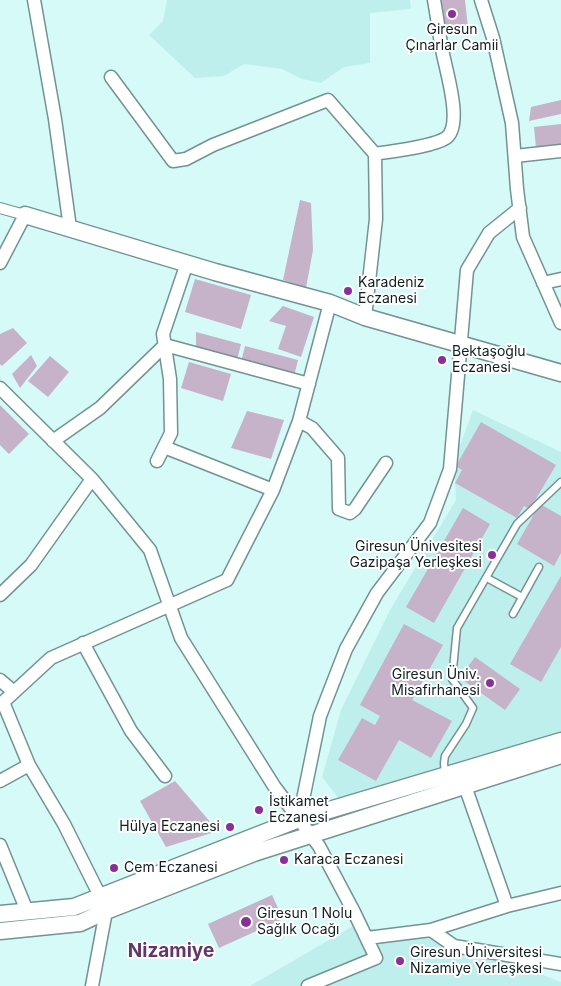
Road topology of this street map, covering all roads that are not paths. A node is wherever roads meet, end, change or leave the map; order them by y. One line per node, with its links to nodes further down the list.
1 (34, 0): 11 (street)
2 (434, 0): 6 (street)
3 (481, 0): 7 (street)
4 (111, 76): 6 (street)
5 (561, 152): 7 (street)
6 (375, 154): 17 (street)
7 (515, 156): 9 (street)
8 (0, 208): 10 (street)
9 (520, 208): 15 (street); 19 (street)
10 (25, 215): 11 (street); 12 (street)
11 (70, 228): 13 (street)
12 (0, 263)
13 (187, 263): 16 (street); 20 (street)
14 (561, 279): 15 (street)
15 (543, 283): 18 (street)
16 (330, 303): 17 (street); 22 (street)
17 (365, 317): 19 (street)
18 (561, 323)
19 (460, 345): 21 (street); 49 (street)
20 (165, 346): 22 (street); 25 (street); 26 (street)
21 (561, 373)
22 (308, 384): 24 (street)
23 (0, 388): 25 (street)
24 (299, 420): 28 (street); 31 (street)
25 (53, 441): 29 (street)
26 (164, 446): 27 (street); 31 (street)
27 (157, 461)
28 (386, 463)
29 (92, 479): 34 (street); 36 (street)
30 (561, 482): 33 (lane)
31 (273, 490): 36 (street)
32 (539, 567): 35 (lane)
33 (487, 578): 35 (lane); 46 (lane)
34 (0, 595)
35 (522, 598): 37 (lane)
36 (170, 605): 38 (street); 49 (street)
37 (513, 614)
38 (83, 644): 40 (street); 45 (street)
39 (0, 680): 40 (street)
40 (14, 692): 41 (street)
41 (2, 703): 44 (street)
42 (561, 741): 46 (street)
43 (561, 755): 48 (street)
44 (29, 765): 47 (street); 53 (street)
45 (165, 776)
46 (445, 776): 49 (street)
47 (0, 781)
48 (465, 786): 50 (street); 54 (street)
49 (299, 819): 50 (street); 53 (street)
50 (311, 835): 53 (street); 59 (street)
51 (0, 844): 55 (street)
52 (561, 892): 54 (street)
53 (103, 904): 55 (street); 58 (street); 61 (street)
54 (507, 906): 57 (street)
55 (27, 911): 56 (street)
56 (1, 912)
57 (431, 930): 59 (street); 60 (street)
58 (0, 931)
59 (367, 938): 62 (street)
60 (561, 964)
61 (92, 986)
62 (308, 986)

